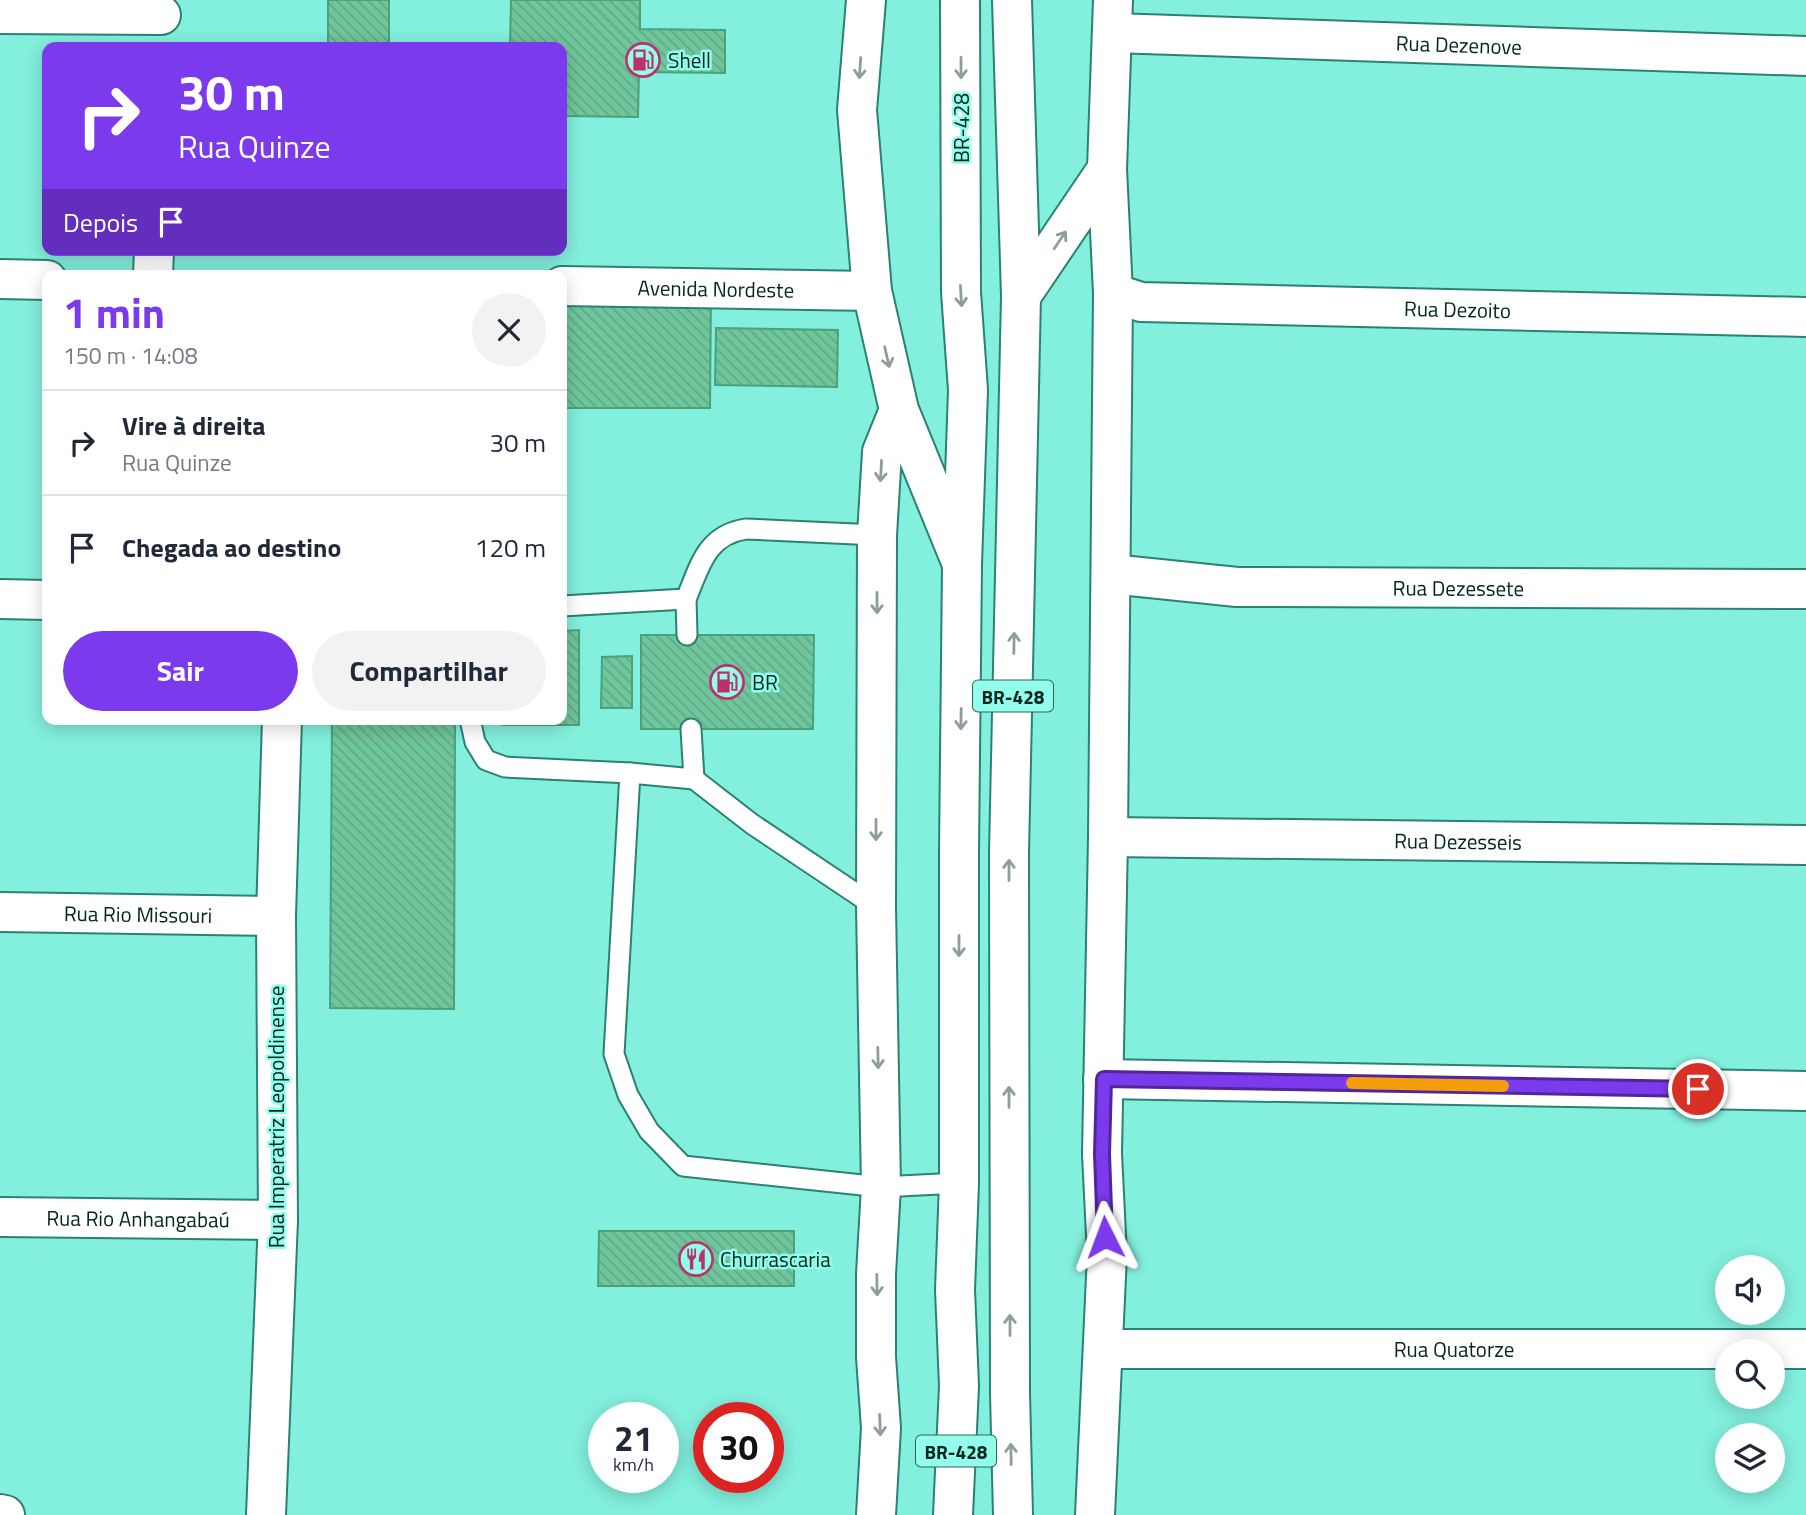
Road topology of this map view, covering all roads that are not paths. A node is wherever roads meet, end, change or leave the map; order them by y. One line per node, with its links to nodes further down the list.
1 (866, 0): 12 (main road, one-way to 12)
2 (960, 0): 18 (main road, BR-428 / BR-428, one-way to 18)
3 (1012, 0): 14 (main road, BR-428 / BR-428)
4 (0, 14): 6 (main road)
5 (1113, 16): 7 (main road, Rua Dezenove); 8 (main road)
6 (161, 21)
7 (1806, 56)
8 (1107, 169): 13 (main road); 14 (main road, one-way to 8)
9 (0, 279): 10 (main road)
10 (42, 280)
11 (567, 286): 12 (main road, Avenida Nordeste)
12 (872, 291): 16 (main road, one-way to 16)
13 (1113, 293): 15 (main road, Rua Dezoito); 19 (main road)
14 (1021, 296): 47 (main road, BR-428 / BR-428, one-way to 14)
15 (1806, 317)
16 (899, 410): 17 (main road, one-way to 17); 18 (main road)
17 (877, 535): 22 (lane); 33 (main road, one-way to 33)
18 (962, 564): 38 (main road, BR-428 / BR-428, one-way to 38)
19 (1111, 574): 20 (main road, Rua Dezessete); 31 (main road)
20 (1806, 589)
21 (0, 599): 23 (main road)
22 (686, 599): 24 (lane); 25 (lane)
23 (42, 600)
24 (567, 606)
25 (687, 635)
26 (282, 725): 35 (main road, Rua Imperatriz Leopoldinense)
27 (471, 725): 29 (lane)
28 (691, 729): 30 (lane)
29 (631, 774): 30 (lane); 39 (lane)
30 (694, 779): 33 (lane)
31 (1108, 837): 32 (main road, Rua Dezesseis); 36 (main road)
32 (1806, 845)
33 (876, 906): 39 (main road, one-way to 39)
34 (0, 912): 35 (main road, Rua Rio Missouri)
35 (276, 916): 41 (main road, Rua Imperatriz Leopoldinense)
36 (1104, 1079): 37 (main road); 42 (main road)
37 (1806, 1091)
38 (959, 1183): 39 (lane); 46 (main road, BR-428 / BR-428)
39 (881, 1187): 45 (main road, one-way to 45)
40 (0, 1217): 41 (main road, Rua Rio Anhangabaú)
41 (278, 1220): 44 (main road, Rua Imperatriz Leopoldinense)
42 (1104, 1349): 43 (main road, Rua Quatorze); 48 (main road)
43 (1806, 1349)
44 (266, 1515)
45 (876, 1515)
46 (953, 1515)
47 (1013, 1515)
48 (1095, 1515)

